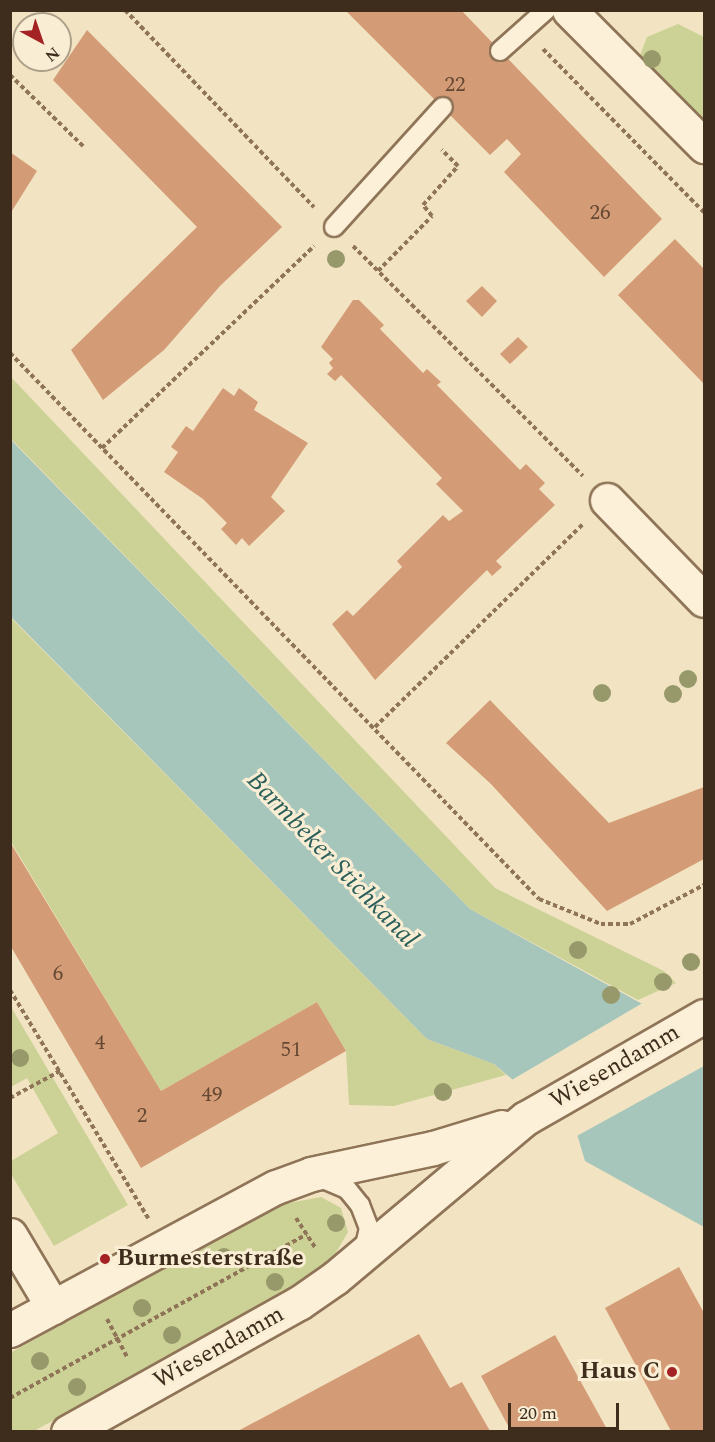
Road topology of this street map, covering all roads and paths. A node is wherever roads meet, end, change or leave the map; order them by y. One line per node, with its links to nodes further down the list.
1 (125, 10): 12 (path)
2 (546, 10): 4 (lane)
3 (584, 15): 10 (street)
4 (524, 30): 5 (lane); 11 (path)
5 (500, 51)
6 (10, 75): 9 (path)
7 (443, 107): 8 (lane)
8 (422, 130): 12 (lane); 13 (path)
9 (83, 146)
10 (705, 146)
11 (705, 212)
12 (334, 227): 13 (path); 15 (path)
13 (378, 271): 16 (path)
14 (10, 353): 15 (path)
15 (102, 448): 18 (path)
16 (607, 500): 17 (street); 18 (path)
17 (705, 600)
18 (375, 728): 19 (path)
19 (705, 885)
20 (10, 990): 22 (path)
21 (705, 1016): 24 (street, Wiesendamm)
22 (60, 1071): 23 (path); 28 (path)
23 (10, 1098)
24 (526, 1118): 25 (street, Wiesendamm); 29 (street, Wiesendamm)
25 (310, 1174): 28 (street, Wiesendamm); 29 (lane)
26 (307, 1234): 33 (path)
27 (10, 1235): 31 (street)
28 (163, 1244): 30 (street, Wiesendamm)
29 (363, 1255): 34 (street, Wiesendamm)
30 (90, 1285): 31 (street, Wiesendamm); 33 (path)
31 (53, 1307): 32 (street, Wiesendamm)
32 (10, 1330)
33 (117, 1339): 34 (path); 35 (path)
34 (146, 1389): 36 (street, Wiesendamm)
35 (10, 1398)
36 (68, 1431)

